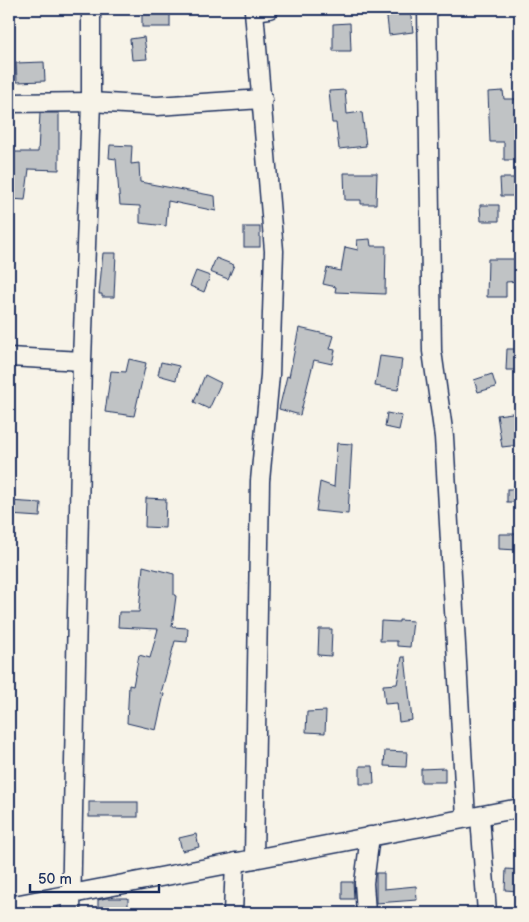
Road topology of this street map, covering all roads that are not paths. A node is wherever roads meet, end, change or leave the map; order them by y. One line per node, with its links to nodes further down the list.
1 (91, 9): 6 (street)
2 (427, 9): 10 (street)
3 (259, 10): 4 (street)
4 (263, 99): 6 (street); 12 (street)
5 (9, 102): 6 (street)
6 (92, 102): 8 (street)
7 (9, 357): 8 (street)
8 (82, 360): 14 (street)
9 (520, 808): 10 (street)
10 (473, 817): 11 (street); 19 (street)
11 (370, 836): 12 (street); 18 (street)
12 (254, 859): 13 (street)
13 (235, 862): 14 (street); 17 (street)
14 (70, 894): 15 (street); 16 (street)
15 (9, 906)
16 (71, 913)
17 (233, 913)
18 (366, 913)
19 (487, 913)

